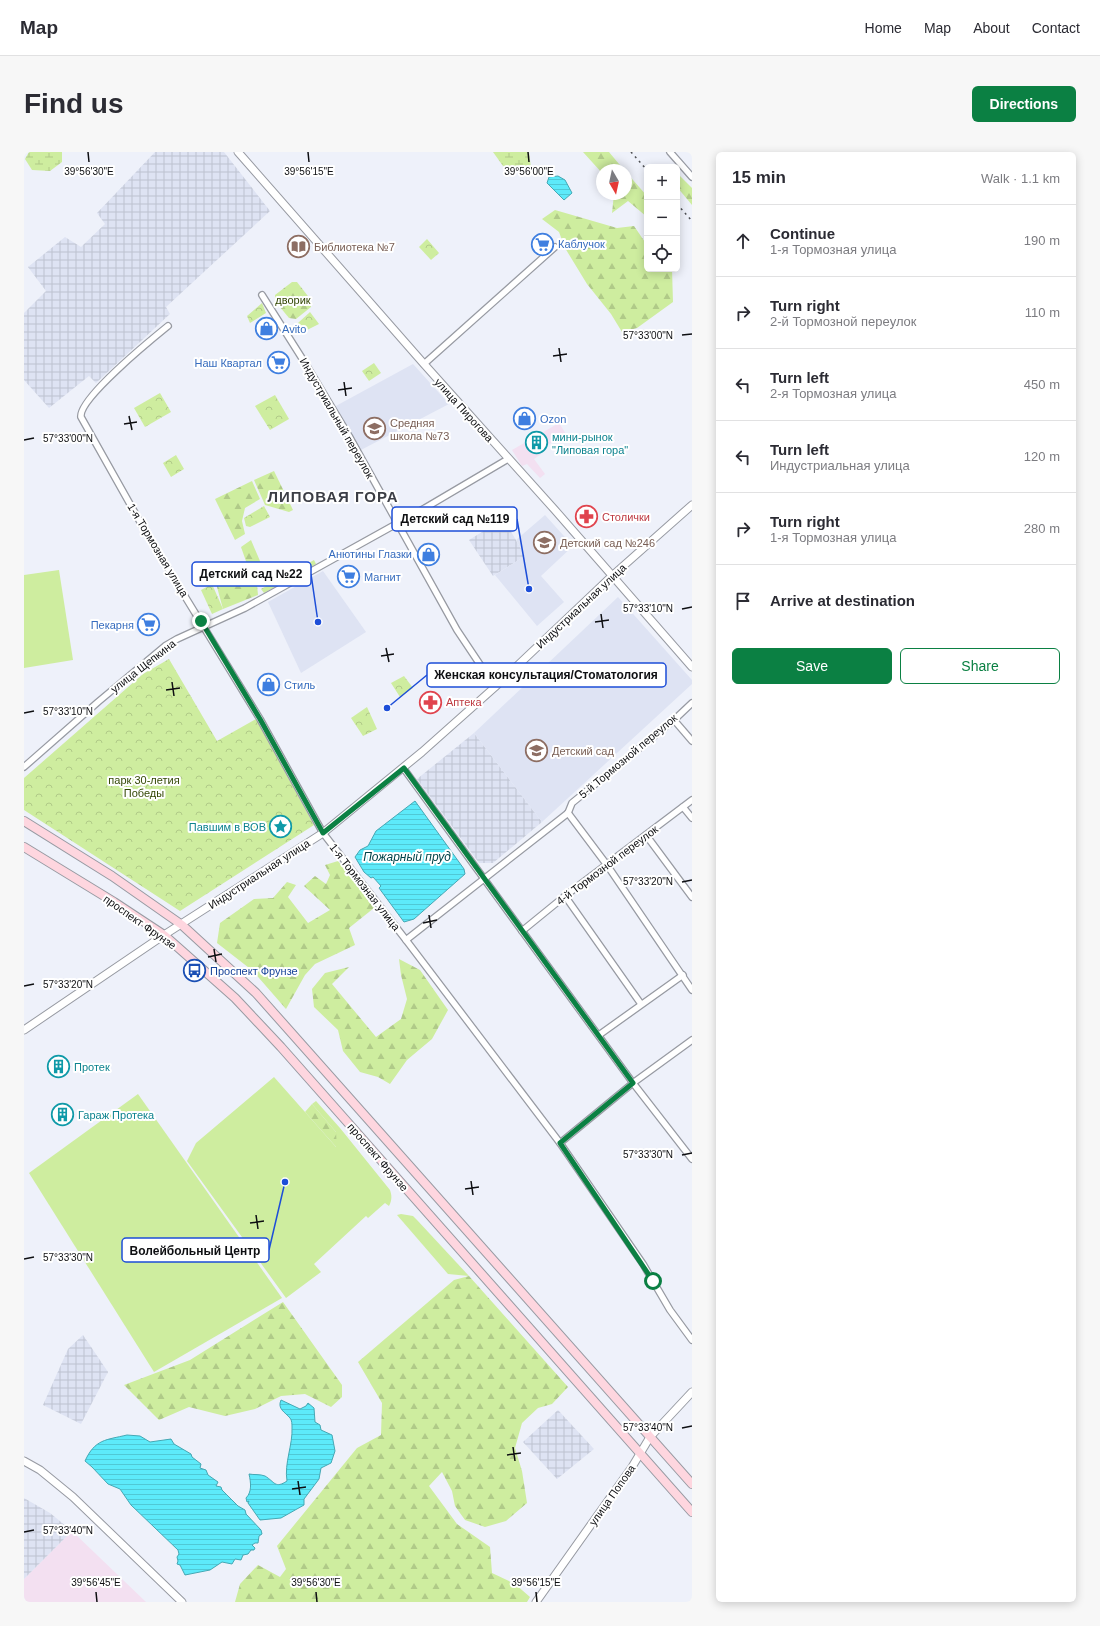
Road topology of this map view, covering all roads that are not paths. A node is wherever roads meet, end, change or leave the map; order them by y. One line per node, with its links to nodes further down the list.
1 (238, 152): 7 (street, улица Пирогова)
2 (670, 152): 3 (street)
3 (692, 177)
4 (555, 246): 7 (street)
5 (262, 295): 10 (street, Индустриальный переулок)
6 (168, 326): 12 (street, 1-я Тормозная улица)
7 (424, 364): 8 (street, улица Пирогова)
8 (508, 459): 10 (street, улица Щепкина); 11 (street, улица Пирогова)
9 (692, 505): 11 (street, Индустриальная улица)
10 (397, 524): 12 (street, улица Щепкина); 14 (street, Индустриальный переулок)
11 (612, 576): 13 (street, улица Пирогова); 14 (street, Индустриальная улица)
12 (204, 627): 18 (street, улица Щепкина); 25 (street, 1-я Тормозная улица)
13 (692, 666)
14 (495, 687): 19 (street, Индустриальная улица)
15 (692, 702): 16 (street, 5-й Тормозной переулок)
16 (674, 720): 17 (street); 22 (street, 5-й Тормозной переулок)
17 (692, 741)
18 (24, 768)
19 (404, 768): 25 (street, Индустриальная улица); 29 (street)
20 (692, 800): 21 (street, 4-й Тормозной переулок)
21 (683, 807): 23 (street); 26 (street, 4-й Тормозной переулок)
22 (568, 813): 28 (street); 29 (street, 5-й Тормозной переулок)
23 (692, 818)
24 (24, 821): 32 (main road, проспект Фрунзе)
25 (323, 833): 32 (street, Индустриальная улица); 35 (street, 1-я Тормозная улица)
26 (646, 835): 28 (street, 4-й Тормозной переулок); 31 (street)
27 (24, 847): 34 (main road, проспект Фрунзе)
28 (607, 865): 30 (street, 4-й Тормозной переулок); 36 (street)
29 (484, 879): 33 (street); 35 (street, 5-й Тормозной переулок)
30 (565, 896): 33 (street, 4-й Тормозной переулок); 38 (street)
31 (692, 897)
32 (182, 925): 34 (street, Индустриальная улица); 47 (main road, проспект Фрунзе)
33 (522, 931): 40 (street)
34 (164, 936): 39 (street, Индустриальная улица); 48 (main road, проспект Фрунзе)
35 (406, 940): 43 (street, 1-я Тормозная улица)
36 (683, 975): 37 (street); 38 (street)
37 (692, 990)
38 (641, 1004): 40 (street)
39 (24, 1030)
40 (599, 1034): 42 (street)
41 (692, 1040): 42 (street)
42 (633, 1083): 43 (street); 44 (street)
43 (560, 1143): 45 (street, 1-я Тормозная улица)
44 (692, 1159)
45 (692, 1340)
46 (692, 1392): 47 (street, улица Попова)
47 (650, 1437): 48 (street, улица Попова); 50 (main road, проспект Фрунзе)
48 (640, 1454): 51 (main road, проспект Фрунзе); 53 (street, улица Попова)
49 (24, 1461): 52 (street)
50 (692, 1484)
51 (692, 1512)
52 (182, 1602)
53 (536, 1602)

